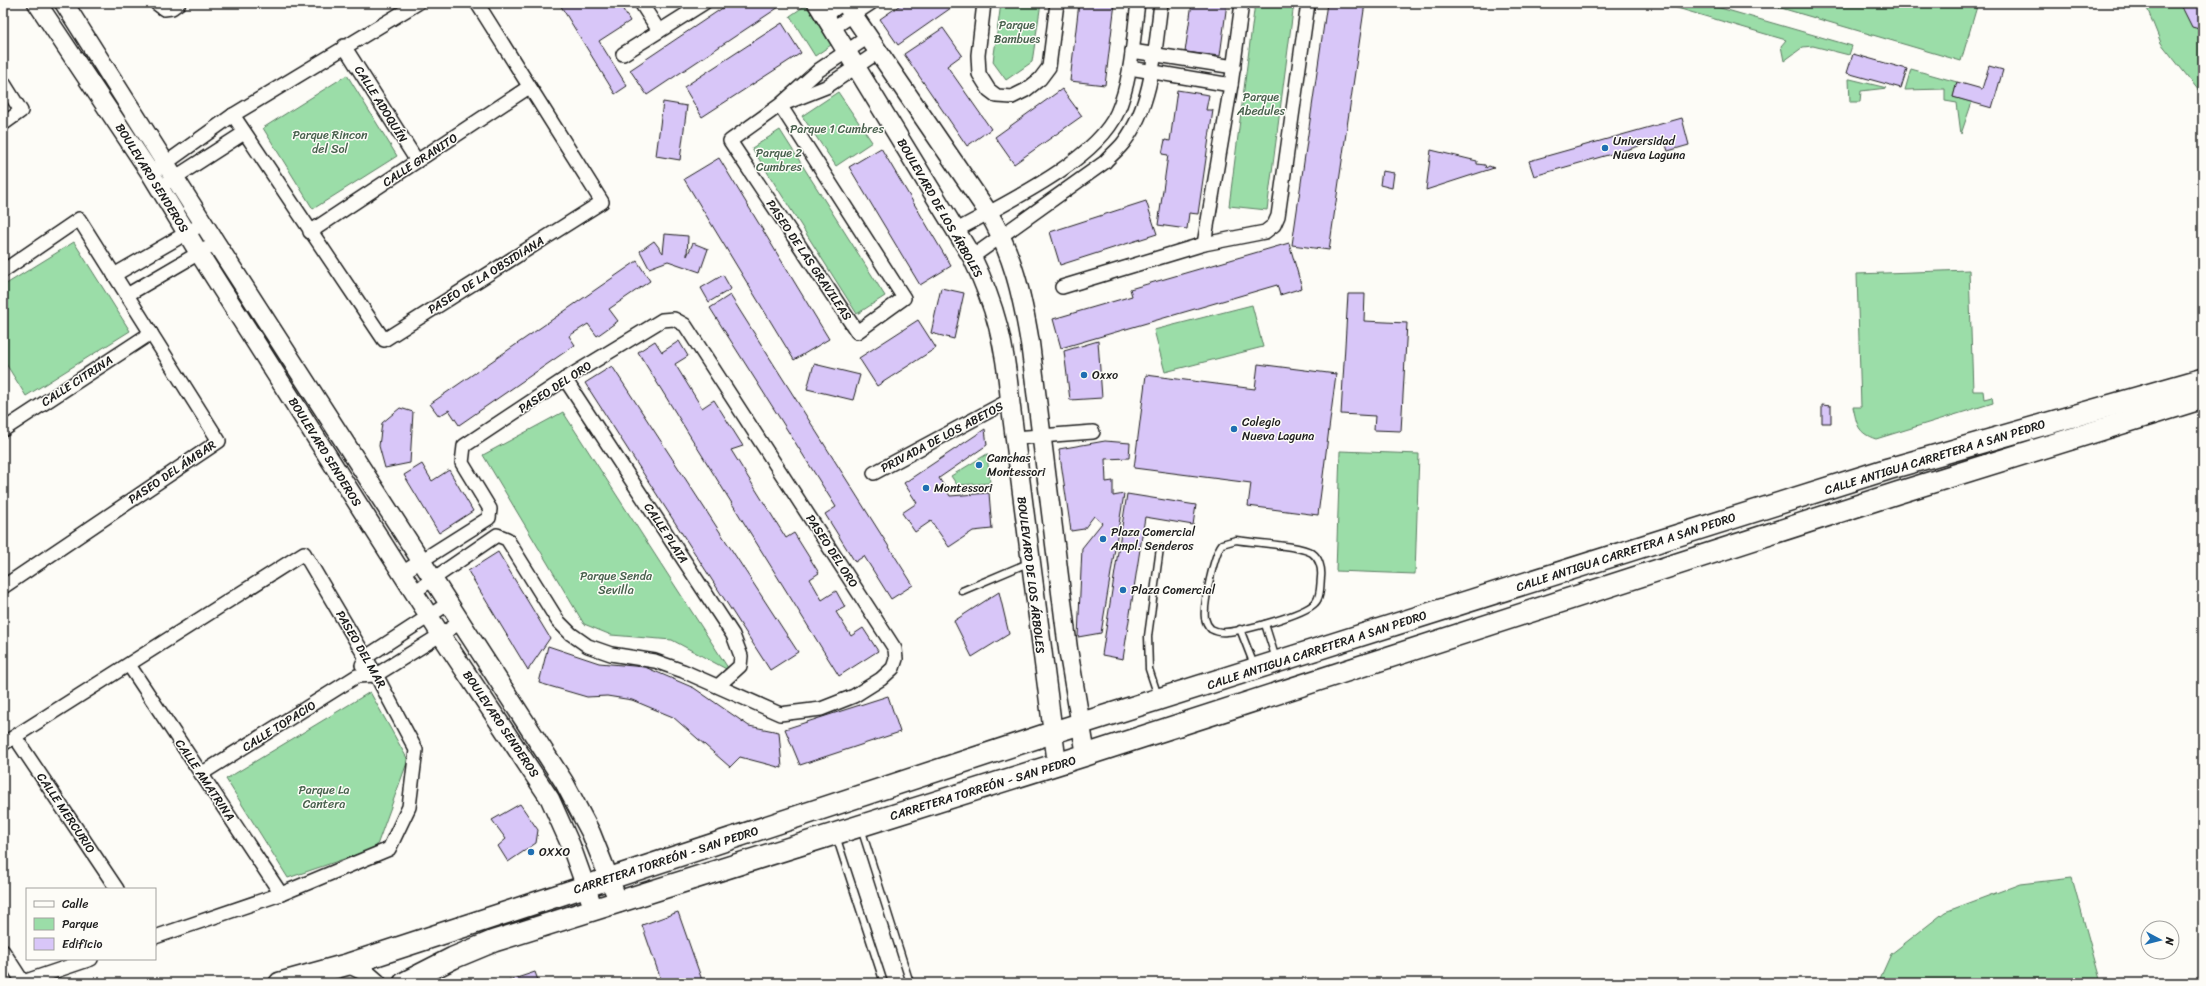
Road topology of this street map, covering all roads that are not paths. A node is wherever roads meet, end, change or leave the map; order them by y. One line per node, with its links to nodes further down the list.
1 (37, 3): 39 (main road, BOULEVARD SENDEROS)
2 (64, 3): 38 (main road, BOULEVARD SENDEROS)
3 (156, 3): 4 (street)
4 (179, 3)
5 (418, 3): 20 (street)
6 (477, 3): 32 (street, PASEO DE LA OBSIDIANA)
7 (641, 3): 18 (street)
8 (704, 3): 18 (street)
9 (871, 3): 16 (street)
10 (984, 3): 11 (street)
11 (1057, 3)
12 (1138, 3): 22 (street)
13 (1161, 3): 25 (street)
14 (1242, 3): 27 (street)
15 (1308, 3): 47 (street)
16 (847, 7): 17 (street); 19 (main road)
17 (825, 16): 21 (main road, BOULEVARD DE LOS ÁRBOLES)
18 (660, 31): 24 (street)
19 (868, 36): 21 (street, PASEO DE LAS GRAVILEAS); 23 (main road)
20 (344, 46): 34 (street); 37 (street, CALLE ADOQUÍN)
21 (846, 50): 26 (main road, BOULEVARD DE LOS ÁRBOLES); 33 (street, PASEO DE LAS GRAVILEAS)
22 (1132, 51): 25 (street); 28 (street)
23 (878, 52): 26 (street, PASEO DE LAS GRAVILEAS); 40 (main road)
24 (623, 54)
25 (1154, 54): 27 (street); 29 (street)
26 (857, 66): 33 (street, PASEO DE LAS GRAVILEAS); 42 (main road, BOULEVARD DE LOS ÁRBOLES)
27 (1234, 67): 31 (street)
28 (1130, 68): 29 (street); 40 (street)
29 (1151, 72): 31 (street); 45 (street)
30 (3, 82): 35 (street)
31 (1231, 85): 47 (street)
32 (529, 87): 37 (street, CALLE GRANITO); 43 (street, PASEO DE LA OBSIDIANA)
33 (780, 105): 33 (street, PASEO DE LAS GRAVILEAS)
34 (233, 115): 36 (street, PASEO DE LA OBSIDIANA); 38 (street)
35 (3, 124)
36 (244, 133): 38 (street); 43 (street, PASEO DE LA OBSIDIANA)
37 (417, 162): 43 (street, CALLE GRANITO)
38 (171, 170): 39 (street); 41 (main road, BOULEVARD SENDEROS)
39 (155, 181): 44 (main road, BOULEVARD SENDEROS)
40 (988, 212): 42 (street); 45 (main road)
41 (204, 223): 44 (street); 46 (main road, BOULEVARD SENDEROS)
42 (955, 231): 49 (main road, BOULEVARD DE LOS ÁRBOLES)
43 (310, 232)
44 (186, 233): 48 (main road, BOULEVARD SENDEROS); 51 (street)
45 (1002, 236): 49 (street); 61 (main road)
46 (216, 243): 48 (street); 66 (main road, BOULEVARD SENDEROS)
47 (1204, 244): 52 (street)
48 (199, 253): 53 (street); 68 (main road, BOULEVARD SENDEROS)
49 (972, 257): 58 (main road, BOULEVARD DE LOS ÁRBOLES)
50 (3, 271): 51 (street, PASEO DEL ÁMBAR)
51 (114, 275): 53 (street, PASEO DEL ÁMBAR)
52 (1062, 287)
53 (127, 295): 54 (street, PASEO DEL ÁMBAR)
54 (151, 333): 59 (street, CALLE CITRINA); 70 (street, PASEO DEL ÁMBAR)
55 (565, 380): 66 (street, PASEO DEL ORO); 85 (street, CALLE PLATA); 85 (street, PASEO DEL ORO)
56 (2203, 380): 64 (main road, CALLE ANTIGUA CARRETERA A SAN PEDRO)
57 (2203, 398): 64 (main road, CALLE ANTIGUA CARRETERA A SAN PEDRO)
58 (1010, 400): 62 (main road, BOULEVARD DE LOS ÁRBOLES); 63 (street, PRIVADA DE LOS ABETOS)
59 (3, 430)
60 (1093, 432): 61 (street)
61 (1040, 436): 62 (street); 87 (main road)
62 (1014, 438): 67 (main road, BOULEVARD DE LOS ÁRBOLES)
63 (874, 473)
64 (1893, 481): 80 (main road, CALLE ANTIGUA CARRETERA A SAN PEDRO); 91 (main road, CALLE ANTIGUA CARRETERA A SAN PEDRO)
65 (1160, 548): 86 (lane)
66 (422, 561): 68 (street, PASEO DEL ORO); 69 (main road, BOULEVARD SENDEROS)
67 (1030, 563): 71 (lane); 88 (main road, BOULEVARD DE LOS ÁRBOLES)
68 (402, 573): 72 (main road, BOULEVARD SENDEROS)
69 (433, 579): 72 (street, PASEO DEL ORO); 73 (main road, BOULEVARD SENDEROS); 85 (street, PASEO DEL ORO)
70 (3, 587)
71 (962, 591)
72 (414, 592): 74 (main road, BOULEVARD SENDEROS)
73 (449, 604): 74 (street); 75 (main road, BOULEVARD SENDEROS)
74 (429, 617): 78 (main road, BOULEVARD SENDEROS); 79 (street)
75 (461, 622): 78 (street, CALLE TOPACIO); 96 (main road, BOULEVARD SENDEROS)
76 (1265, 624): 77 (lane); 77 (lane); 80 (lane)
77 (1240, 629): 82 (lane)
78 (441, 635): 83 (street, CALLE TOPACIO); 97 (main road, BOULEVARD SENDEROS)
79 (366, 657): 81 (street, PASEO DEL MAR); 83 (street, PASEO DEL MAR); 84 (street)
80 (1278, 662): 82 (main road, CALLE ANTIGUA CARRETERA A SAN PEDRO)
81 (129, 665): 89 (street, PASEO DEL MAR); 93 (street, CALLE AMATRINA)
82 (1256, 669): 86 (main road, CALLE ANTIGUA CARRETERA A SAN PEDRO)
83 (376, 675): 84 (street, CALLE TOPACIO); 99 (street, PASEO DEL MAR)
84 (357, 676): 93 (street, CALLE TOPACIO)
85 (718, 686)
86 (1160, 700): 87 (main road, CALLE ANTIGUA CARRETERA A SAN PEDRO)
87 (1081, 724): 88 (main road, CALLE ANTIGUA CARRETERA A SAN PEDRO); 91 (main road)
88 (1051, 733): 92 (main road, BOULEVARD DE LOS ÁRBOLES); 96 (main road, CARRETERA TORREÓN - SAN PEDRO)
89 (15, 736): 90 (street, PASEO DEL MAR); 98 (street, CALLE MERCURIO)
90 (3, 744)
91 (1086, 755): 92 (main road, CARRETERA TORREÓN - SAN PEDRO)
92 (1057, 764): 94 (main road, CARRETERA TORREÓN - SAN PEDRO)
93 (202, 774): 99 (street, CALLE AMATRINA)
94 (860, 826): 95 (main road, CARRETERA TORREÓN - SAN PEDRO); 113 (lane)
95 (836, 834): 100 (main road, CARRETERA TORREÓN - SAN PEDRO); 112 (lane)
96 (610, 879): 97 (main road, CARRETERA TORREÓN - SAN PEDRO); 100 (main road, BOULEVARD SENDEROS)
97 (586, 887): 101 (main road, BOULEVARD SENDEROS); 106 (main road, CARRETERA TORREÓN - SAN PEDRO)
98 (117, 888)
99 (281, 894): 102 (street, PASEO DEL MAR)
100 (619, 903): 101 (main road, CARRETERA TORREÓN - SAN PEDRO)
101 (594, 910): 104 (main road, CARRETERA TORREÓN - SAN PEDRO)
102 (156, 937)
103 (3, 951): 105 (street)
104 (453, 958): 110 (main road, CARRETERA TORREÓN - SAN PEDRO); 111 (main road)
105 (88, 960)
106 (349, 964): 107 (main road, CARRETERA TORREÓN - SAN PEDRO); 109 (main road)
107 (318, 977): 108 (main road, CARRETERA TORREÓN - SAN PEDRO)
108 (280, 983)
109 (376, 983)
110 (404, 983)
111 (432, 983)
112 (884, 983)
113 (910, 983)

